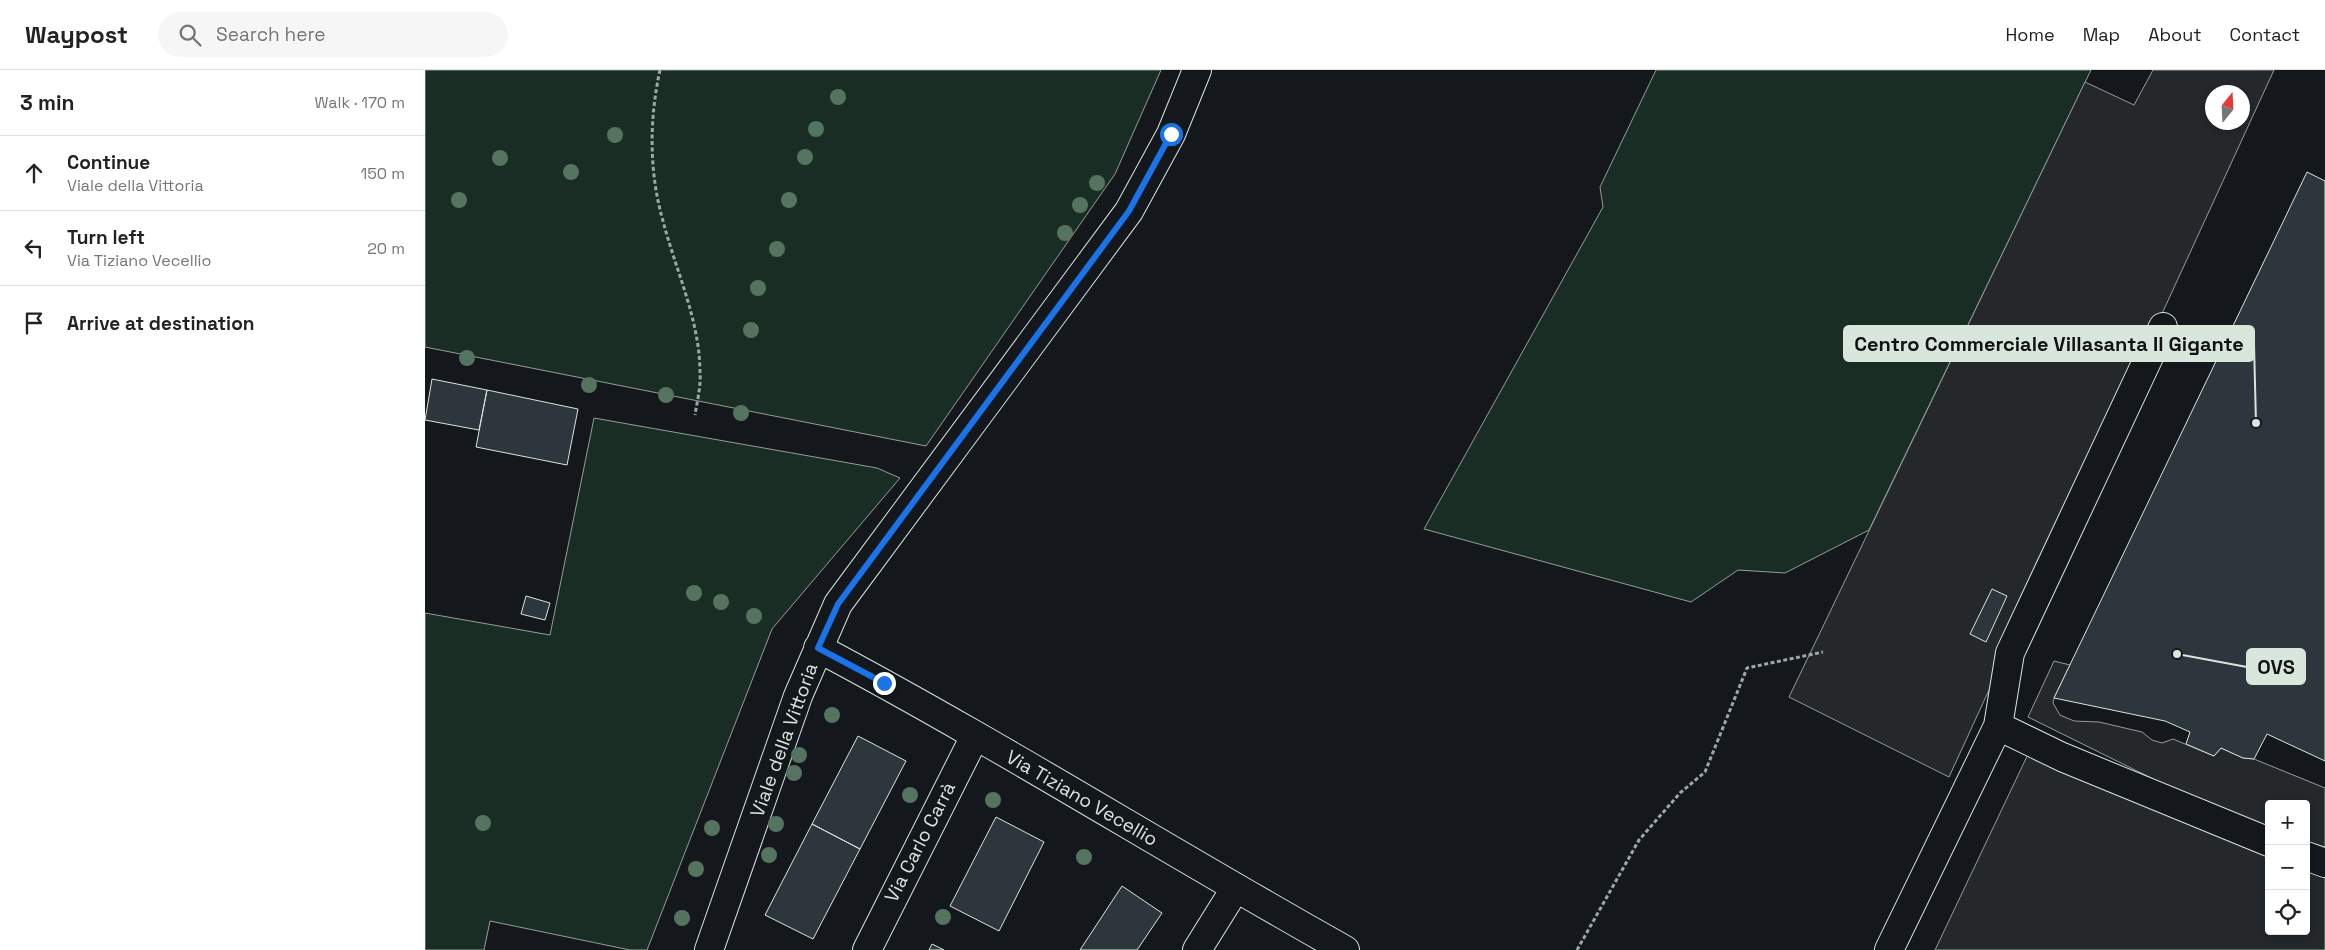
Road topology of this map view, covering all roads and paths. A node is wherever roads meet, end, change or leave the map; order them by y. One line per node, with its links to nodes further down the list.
1 (660, 70): 4 (path)
2 (1197, 70): 5 (street, Viale della Vittoria)
3 (2163, 327): 7 (street)
4 (695, 415)
5 (818, 648): 8 (street, Via Tiziano Vecellio); 13 (street, Viale della Vittoria)
6 (1823, 652): 17 (path)
7 (1998, 726): 9 (street); 18 (street)
8 (975, 736): 12 (street, Via Tiziano Vecellio); 14 (street, Via Carlo Carrà)
9 (2265, 840)
10 (2310, 857): 11 (street)
11 (2325, 863)
12 (1235, 889): 15 (street); 16 (street, Via Tiziano Vecellio)
13 (709, 950)
14 (867, 950)
15 (1197, 950)
16 (1345, 950)
17 (1577, 950)
18 (1889, 950)

